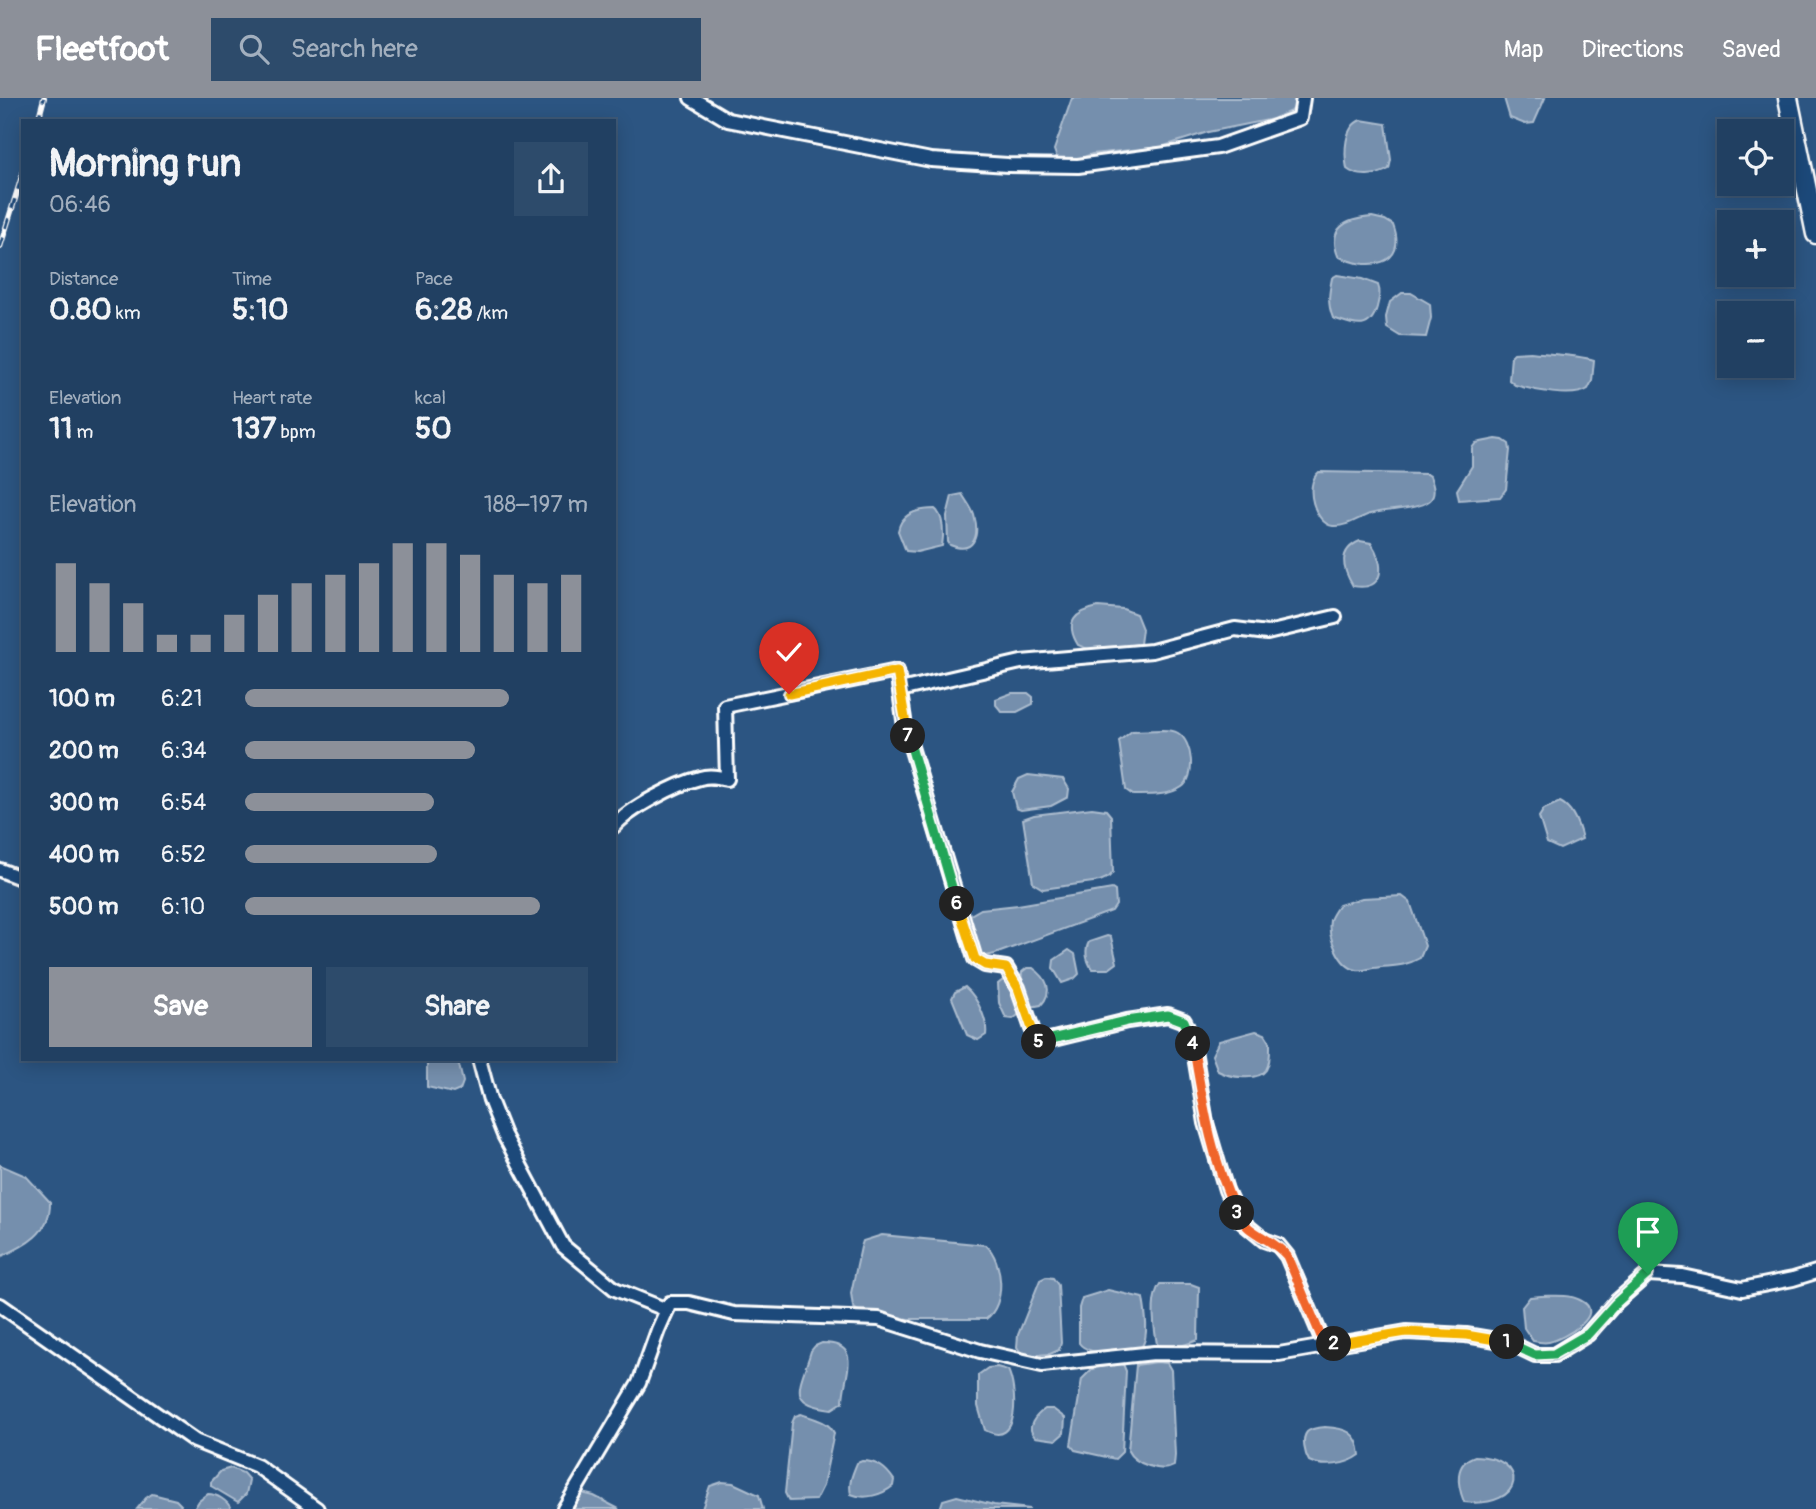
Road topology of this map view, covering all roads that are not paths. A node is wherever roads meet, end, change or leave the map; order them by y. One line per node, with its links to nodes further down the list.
1 (691, 98): 2 (street)
2 (1303, 98)
3 (1788, 98): 4 (highway)
4 (1816, 234)
5 (1335, 617): 6 (street)
6 (900, 690): 7 (street); 14 (street)
7 (616, 824)
8 (0, 870): 9 (street)
9 (21, 879)
10 (480, 1061): 13 (street)
11 (1816, 1272): 14 (street)
12 (0, 1305): 15 (street)
13 (667, 1310): 14 (street); 16 (street)
14 (1325, 1346)
15 (317, 1509)
16 (564, 1509)

